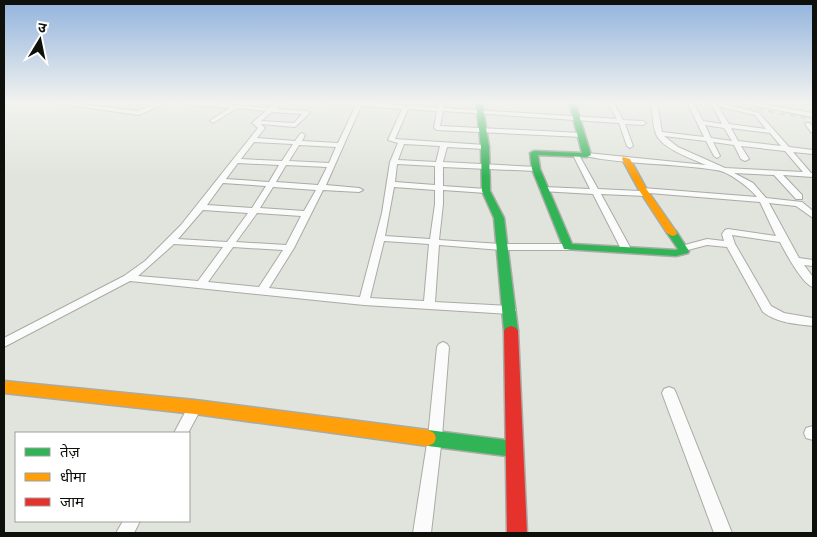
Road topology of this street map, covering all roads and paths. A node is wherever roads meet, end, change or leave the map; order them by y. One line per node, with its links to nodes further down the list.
1 (260, 127): 18 (street)
2 (348, 127): 23 (street)
3 (397, 127): 20 (street)
4 (437, 127): 13 (street)
5 (483, 127): 13 (street)
6 (580, 127): 16 (street)
7 (623, 127): 24 (street)
8 (658, 127): 15 (street)
9 (703, 127): 19 (street)
10 (727, 127): 21 (street)
11 (736, 127): 14 (street)
12 (769, 127): 14 (street)
13 (484, 130): 16 (street); 25 (street)
14 (772, 131): 26 (street)
15 (659, 134): 19 (street); 39 (street)
16 (582, 135): 28 (street)
17 (300, 139): 18 (street); 23 (street); 34 (street)
18 (252, 140): 32 (street)
19 (709, 140): 21 (street); 29 (street)
20 (402, 142): 22 (street); 33 (street)
21 (736, 143): 26 (street); 31 (street)
22 (444, 144): 25 (street); 36 (street)
23 (339, 145): 35 (street)
24 (630, 146)
25 (485, 147): 37 (street)
26 (785, 148): 27 (street); 41 (street)
27 (813, 152)
28 (581, 155): 30 (street); 38 (street); 50 (street)
29 (717, 156)
30 (626, 158): 39 (street); 51 (street)
31 (745, 158)
32 (236, 161): 34 (street); 42 (street)
33 (394, 162): 36 (street); 44 (street)
34 (285, 163): 35 (street); 43 (street)
35 (331, 165): 45 (street)
36 (438, 165): 37 (street); 46 (street)
37 (484, 168): 38 (street); 49 (street)
38 (536, 169): 47 (street)
39 (720, 169): 40 (street); 53 (street)
40 (776, 173): 41 (street); 52 (street)
41 (811, 175)
42 (221, 181): 43 (street); 54 (street)
43 (271, 184): 45 (street); 55 (street)
44 (390, 184): 46 (street); 58 (street)
45 (321, 187): 48 (street); 56 (street)
46 (439, 187): 49 (street); 61 (street)
47 (544, 189): 50 (street); 65 (street)
48 (359, 190)
49 (486, 191): 64 (street)
50 (596, 192): 51 (street); 68 (street)
51 (645, 192): 53 (street); 67 (street)
52 (800, 197)
53 (764, 200): 57 (street); 59 (street)
54 (200, 207): 55 (street); 60 (street)
55 (254, 211): 56 (street); 62 (street)
56 (308, 214): 66 (street)
57 (813, 215)
58 (379, 238): 61 (street); 75 (street)
59 (783, 240): 63 (street); 69 (street)
60 (172, 241): 62 (street); 71 (street)
61 (434, 243): 64 (street); 76 (street)
62 (230, 244): 66 (street); 73 (street)
63 (730, 244): 67 (street); 78 (street)
64 (501, 247): 65 (street); 77 (street)
65 (568, 247): 68 (street)
66 (290, 248): 74 (street)
67 (684, 248): 68 (street)
68 (626, 249)
69 (796, 261): 70 (street); 72 (street)
70 (813, 263)
71 (128, 278): 73 (street); 79 (street)
72 (813, 284)
73 (200, 286): 74 (street)
74 (262, 292): 75 (street)
75 (364, 301): 76 (street)
76 (429, 305): 77 (street)
77 (510, 310): 86 (street)
78 (813, 322)
79 (4, 343)
80 (443, 347): 85 (street)
81 (4, 387): 83 (street)
82 (669, 393): 91 (street)
83 (195, 408): 84 (street); 85 (street)
84 (182, 432)
85 (435, 437): 86 (street); 89 (street)
86 (514, 449): 90 (street)
87 (131, 522): 88 (street)
88 (125, 533)
89 (422, 533)
90 (517, 533)
91 (724, 533)

